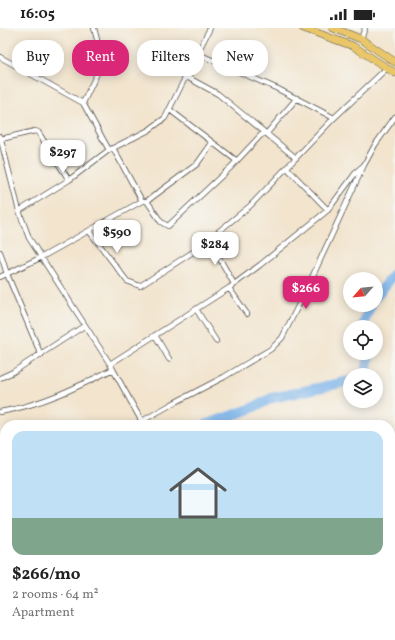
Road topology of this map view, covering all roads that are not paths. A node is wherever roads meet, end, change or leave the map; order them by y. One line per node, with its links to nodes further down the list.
1 (94, 28): 16 (street)
2 (210, 28): 7 (street)
3 (303, 28): 8 (main road)
4 (333, 28): 6 (main road)
5 (365, 28): 6 (street)
6 (358, 38): 8 (main road); 11 (main road)
7 (203, 40)
8 (353, 46): 12 (main road)
9 (0, 57): 16 (street)
10 (204, 57): 15 (street)
11 (395, 62)
12 (387, 68): 13 (main road); 19 (street)
13 (395, 73)
14 (185, 76): 17 (street); 20 (street)
15 (297, 98): 19 (street); 20 (street)
16 (83, 103): 23 (street)
17 (170, 110): 22 (street); 23 (street)
18 (395, 117): 26 (street)
19 (334, 118): 24 (street)
20 (267, 133): 24 (street); 25 (street)
21 (1, 138): 28 (street); 31 (street)
22 (212, 143): 25 (street); 29 (street)
23 (111, 149): 28 (street); 29 (street)
24 (296, 158): 27 (street)
25 (237, 161): 29 (street)
26 (364, 165): 30 (street); 51 (street)
27 (287, 168): 30 (street); 33 (street)
28 (69, 180): 31 (street)
29 (144, 201): 32 (street)
30 (328, 210): 38 (street)
31 (19, 211): 35 (street)
32 (88, 231): 33 (street); 35 (street)
33 (209, 240): 38 (street)
34 (0, 252): 36 (street)
35 (40, 258): 36 (street); 42 (street)
36 (7, 274): 37 (street); 45 (street)
37 (0, 277)
38 (234, 284): 39 (street)
39 (229, 288): 40 (street); 41 (street)
40 (196, 309): 43 (street); 44 (street)
41 (247, 314)
42 (84, 326): 45 (street); 47 (street)
43 (155, 335): 46 (street); 47 (street)
44 (216, 342)
45 (40, 355): 49 (street)
46 (169, 359)
47 (110, 364): 48 (street)
48 (113, 369): 50 (street); 51 (street)
49 (0, 378)
50 (0, 412)
51 (141, 420)

